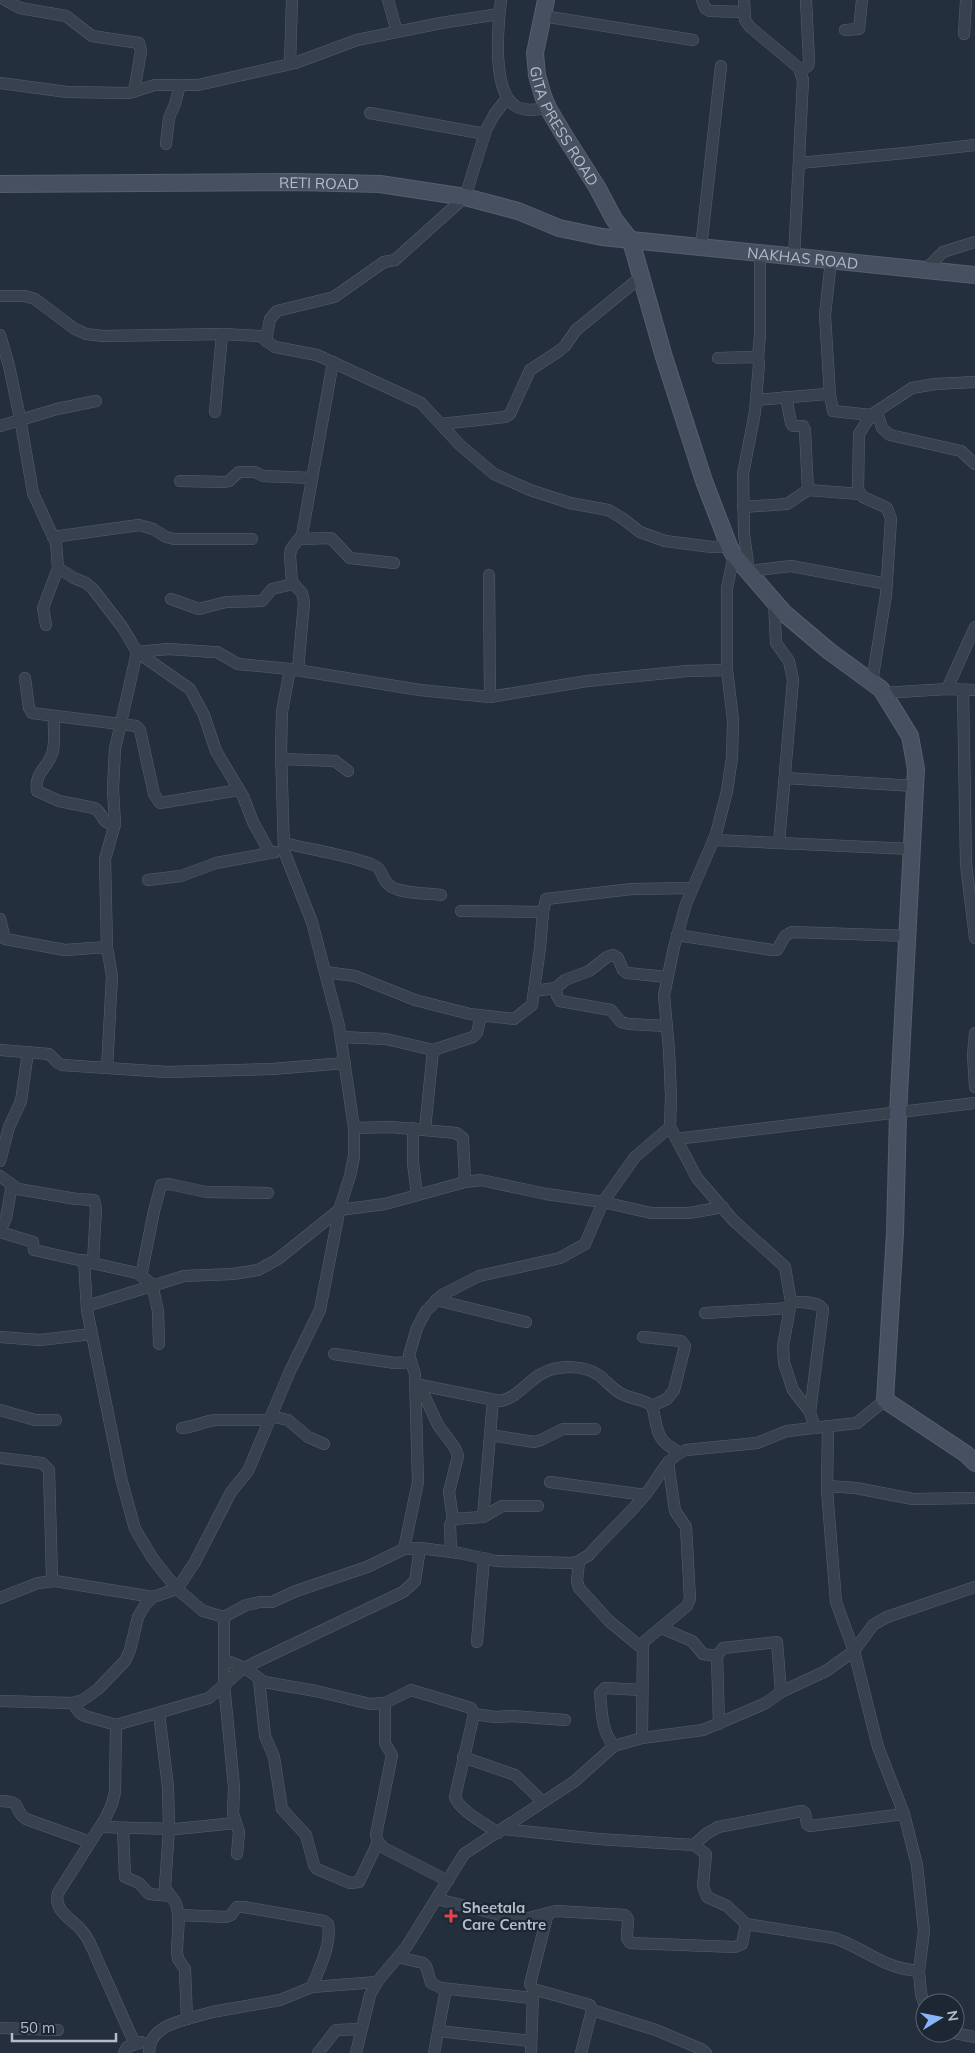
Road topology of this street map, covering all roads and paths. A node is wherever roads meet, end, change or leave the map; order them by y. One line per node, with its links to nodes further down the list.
1 (5, 0): 21 (street)
2 (292, 0): 16 (street)
3 (388, 0): 13 (street)
4 (501, 0): 11 (street)
5 (702, 0): 9 (street)
6 (806, 0): 18 (street)
7 (862, 0): 12 (street)
8 (966, 0): 14 (street)
9 (744, 6): 18 (street)
10 (544, 8): 15 (street); 23 (main road, GITA PRESS ROAD)
11 (499, 14): 13 (street); 22 (street)
12 (845, 30)
13 (397, 32): 16 (street)
14 (964, 34)
15 (693, 40)
16 (290, 64): 20 (street)
17 (721, 66): 33 (street)
18 (800, 71): 28 (street)
19 (0, 83): 21 (street)
20 (180, 85): 21 (street); 26 (street)
21 (134, 92)
22 (507, 98): 23 (street); 25 (street)
23 (548, 108): 31 (main road, GITA PRESS ROAD)
24 (370, 113): 25 (street)
25 (485, 134): 30 (street)
26 (166, 144)
27 (975, 145): 28 (street)
28 (799, 163): 35 (street)
29 (0, 184): 30 (main road, RETI ROAD)
30 (465, 197): 31 (main road, RETI ROAD); 43 (street)
31 (631, 240): 33 (main road, NAKHAS ROAD); 39 (main road)
32 (975, 242): 37 (street)
33 (701, 248): 34 (main road, NAKHAS ROAD)
34 (760, 254): 35 (main road, NAKHAS ROAD); 45 (street)
35 (794, 258): 36 (main road, NAKHAS ROAD)
36 (831, 262): 37 (main road, NAKHAS ROAD); 48 (street)
37 (925, 270): 38 (main road, NAKHAS ROAD)
38 (975, 275)
39 (641, 277): 55 (street); 66 (main road)
40 (0, 296): 41 (street)
41 (222, 334): 43 (street); 52 (street)
42 (0, 335): 54 (street)
43 (266, 340): 46 (street)
44 (718, 358): 45 (street)
45 (758, 358): 50 (street)
46 (333, 362): 55 (street); 58 (street)
47 (975, 382): 53 (street)
48 (830, 395): 49 (street); 53 (street)
49 (786, 397): 50 (street); 60 (street)
50 (756, 400): 62 (street)
51 (96, 402): 54 (street)
52 (215, 412)
53 (877, 412): 57 (street); 61 (street)
54 (20, 418): 56 (street); 63 (street)
55 (440, 424): 66 (street)
56 (0, 426)
57 (975, 464)
58 (312, 478): 59 (street); 65 (street)
59 (180, 480)
60 (808, 490): 61 (street); 62 (street)
61 (860, 494): 72 (street)
62 (743, 507): 69 (street)
63 (53, 537): 64 (street); 68 (street)
64 (252, 539)
65 (300, 539): 67 (street); 71 (street)
66 (732, 550): 69 (main road); 79 (street)
67 (394, 563)
68 (58, 568): 75 (street); 77 (street)
69 (749, 571): 72 (street); 74 (main road)
70 (489, 575): 85 (street)
71 (294, 584): 73 (street); 78 (street)
72 (887, 584): 81 (street)
73 (171, 599)
74 (774, 601): 81 (main road); 90 (street)
75 (46, 625)
76 (975, 627): 82 (street)
77 (137, 652): 78 (street); 87 (street); 92 (street)
78 (294, 669): 85 (street); 88 (street)
79 (727, 670): 85 (street); 94 (street)
80 (25, 678): 86 (street)
81 (878, 687): 82 (street); 91 (main road)
82 (948, 689): 83 (street)
83 (962, 690): 84 (street); 107 (street)
84 (975, 690)
85 (490, 697)
86 (54, 717): 87 (street); 93 (street)
87 (120, 725): 92 (street); 93 (street)
88 (282, 759): 89 (street); 96 (street)
89 (348, 771)
90 (785, 778): 91 (street); 95 (street)
91 (915, 786): 97 (main road)
92 (239, 790): 98 (street)
93 (115, 824): 108 (street)
94 (714, 840): 95 (street); 100 (street)
95 (780, 843): 97 (street)
96 (284, 847): 98 (street); 101 (street); 109 (street)
97 (912, 849): 106 (main road)
98 (270, 853): 99 (street)
99 (148, 880)
100 (693, 888): 103 (street); 105 (street)
101 (441, 895)
102 (461, 911): 103 (street)
103 (543, 912): 112 (street)
104 (0, 919): 108 (street)
105 (677, 935): 106 (street); 110 (street)
106 (908, 936): 124 (main road)
107 (975, 938)
108 (107, 947): 121 (street)
109 (325, 972): 113 (street); 116 (street)
110 (667, 977): 111 (street); 114 (street)
111 (556, 988): 112 (street); 114 (street)
112 (534, 991): 113 (street)
113 (481, 1016): 118 (street)
114 (666, 1026): 125 (street)
115 (975, 1034): 122 (street)
116 (341, 1037): 118 (street); 120 (street)
117 (0, 1050): 119 (street)
118 (433, 1050): 127 (street)
119 (28, 1052): 121 (street); 129 (street)
120 (345, 1063): 121 (street); 126 (street)
121 (108, 1068)
122 (975, 1087)
123 (975, 1103): 124 (street)
124 (898, 1114): 128 (street); 155 (main road)
125 (670, 1127): 128 (street); 135 (street)
126 (354, 1128): 127 (street); 137 (street)
127 (419, 1128): 131 (street); 134 (street)
128 (676, 1139): 136 (street)
129 (0, 1161)
130 (0, 1176): 132 (street)
131 (465, 1182): 134 (street); 135 (street)
132 (12, 1185): 138 (street); 139 (street)
133 (268, 1193): 140 (street)
134 (418, 1195): 137 (street)
135 (603, 1202): 136 (street); 142 (street)
136 (722, 1207): 143 (street)
137 (339, 1210): 141 (street); 159 (street)
138 (0, 1232): 139 (street)
139 (89, 1261): 140 (street); 144 (street)
140 (141, 1276): 141 (street)
141 (152, 1284): 144 (street); 150 (street)
142 (436, 1300): 146 (street); 152 (street)
143 (791, 1305): 145 (street); 158 (street); 158 (street)
144 (87, 1306): 147 (street)
145 (705, 1313)
146 (526, 1322)
147 (92, 1334): 149 (street); 184 (street)
148 (642, 1337): 156 (street)
149 (1, 1339)
150 (159, 1344)
151 (334, 1354): 152 (street)
152 (411, 1362): 153 (street)
153 (415, 1384): 154 (street); 177 (street); 179 (street)
154 (493, 1400): 156 (street); 165 (street)
155 (885, 1400): 161 (street); 170 (main road)
156 (652, 1406): 167 (street)
157 (0, 1410): 160 (street)
158 (810, 1412): 163 (street)
159 (270, 1418): 162 (street); 166 (street); 184 (street)
160 (56, 1420)
161 (828, 1426): 163 (street); 172 (street)
162 (182, 1428)
163 (815, 1428): 167 (street)
164 (595, 1430): 165 (street)
165 (490, 1435): 176 (street)
166 (324, 1444)
167 (679, 1452): 169 (street)
168 (0, 1458): 183 (street)
169 (668, 1462): 173 (street); 189 (street)
170 (975, 1463)
171 (550, 1482): 173 (street)
172 (828, 1486): 174 (street); 192 (street)
173 (646, 1495): 182 (street)
174 (975, 1498)
175 (538, 1506): 176 (street)
176 (483, 1517): 177 (street)
177 (453, 1520): 180 (street)
178 (420, 1548): 179 (street); 180 (street); 195 (street)
179 (404, 1549): 188 (street)
180 (451, 1552): 181 (street)
181 (484, 1558): 182 (street); 190 (street)
182 (580, 1561): 191 (street)
183 (55, 1581): 186 (street); 187 (street)
184 (176, 1589): 186 (street); 188 (street)
185 (975, 1590): 192 (street)
186 (153, 1597): 201 (street)
187 (0, 1598)
188 (224, 1617): 194 (street)
189 (661, 1628): 191 (street); 193 (street)
190 (477, 1642)
191 (643, 1649): 198 (street)
192 (854, 1650): 199 (street); 213 (street)
193 (718, 1656): 199 (street); 206 (street)
194 (225, 1660): 195 (street); 197 (street)
195 (245, 1668): 196 (street); 197 (street)
196 (259, 1680): 202 (street); 220 (street)
197 (224, 1684): 203 (street); 214 (street)
198 (642, 1690): 208 (street); 209 (street)
199 (781, 1692): 206 (street)
200 (0, 1701): 201 (street)
201 (72, 1702): 207 (street)
202 (384, 1703): 204 (street); 220 (street)
203 (159, 1712): 207 (street); 217 (street)
204 (474, 1714): 205 (street); 210 (street)
205 (565, 1720)
206 (719, 1724): 208 (street)
207 (116, 1725): 215 (street)
208 (642, 1738): 209 (street)
209 (614, 1746): 212 (street)
210 (463, 1757): 212 (street); 218 (street)
211 (0, 1801): 219 (street)
212 (542, 1801): 218 (street)
213 (904, 1814): 221 (street); 230 (street)
214 (235, 1823): 217 (street); 222 (street)
215 (100, 1827): 216 (street); 219 (street)
216 (124, 1828): 217 (street); 224 (street)
217 (169, 1829): 224 (street)
218 (501, 1831): 221 (street); 223 (street)
219 (90, 1842): 243 (street)
220 (378, 1842): 223 (street)
221 (694, 1845): 228 (street)
222 (237, 1854)
223 (448, 1880): 225 (street)
224 (171, 1896): 227 (street)
225 (436, 1899): 226 (street); 229 (street)
226 (548, 1913): 228 (street); 235 (street)
227 (178, 1914): 232 (street); 237 (street)
228 (746, 1924): 230 (street)
229 (398, 1957): 231 (street); 233 (street)
230 (919, 1971): 234 (street)
231 (377, 1982): 232 (street); 239 (street)
232 (312, 1988): 237 (street)
233 (446, 1989): 235 (street); 241 (street)
234 (921, 1993)
235 (533, 1994): 236 (street); 244 (street)
236 (592, 2010): 250 (street); 251 (street)
237 (187, 2019): 242 (street)
238 (0, 2028): 240 (street)
239 (361, 2028): 247 (street); 248 (street)
240 (58, 2030)
241 (438, 2031): 244 (street); 249 (street)
242 (152, 2039): 243 (street); 246 (street)
243 (135, 2044): 245 (street)
244 (531, 2047)
245 (124, 2053)
246 (149, 2053)
247 (318, 2053)
248 (356, 2053)
249 (434, 2053)
250 (581, 2053)
251 (706, 2053)

